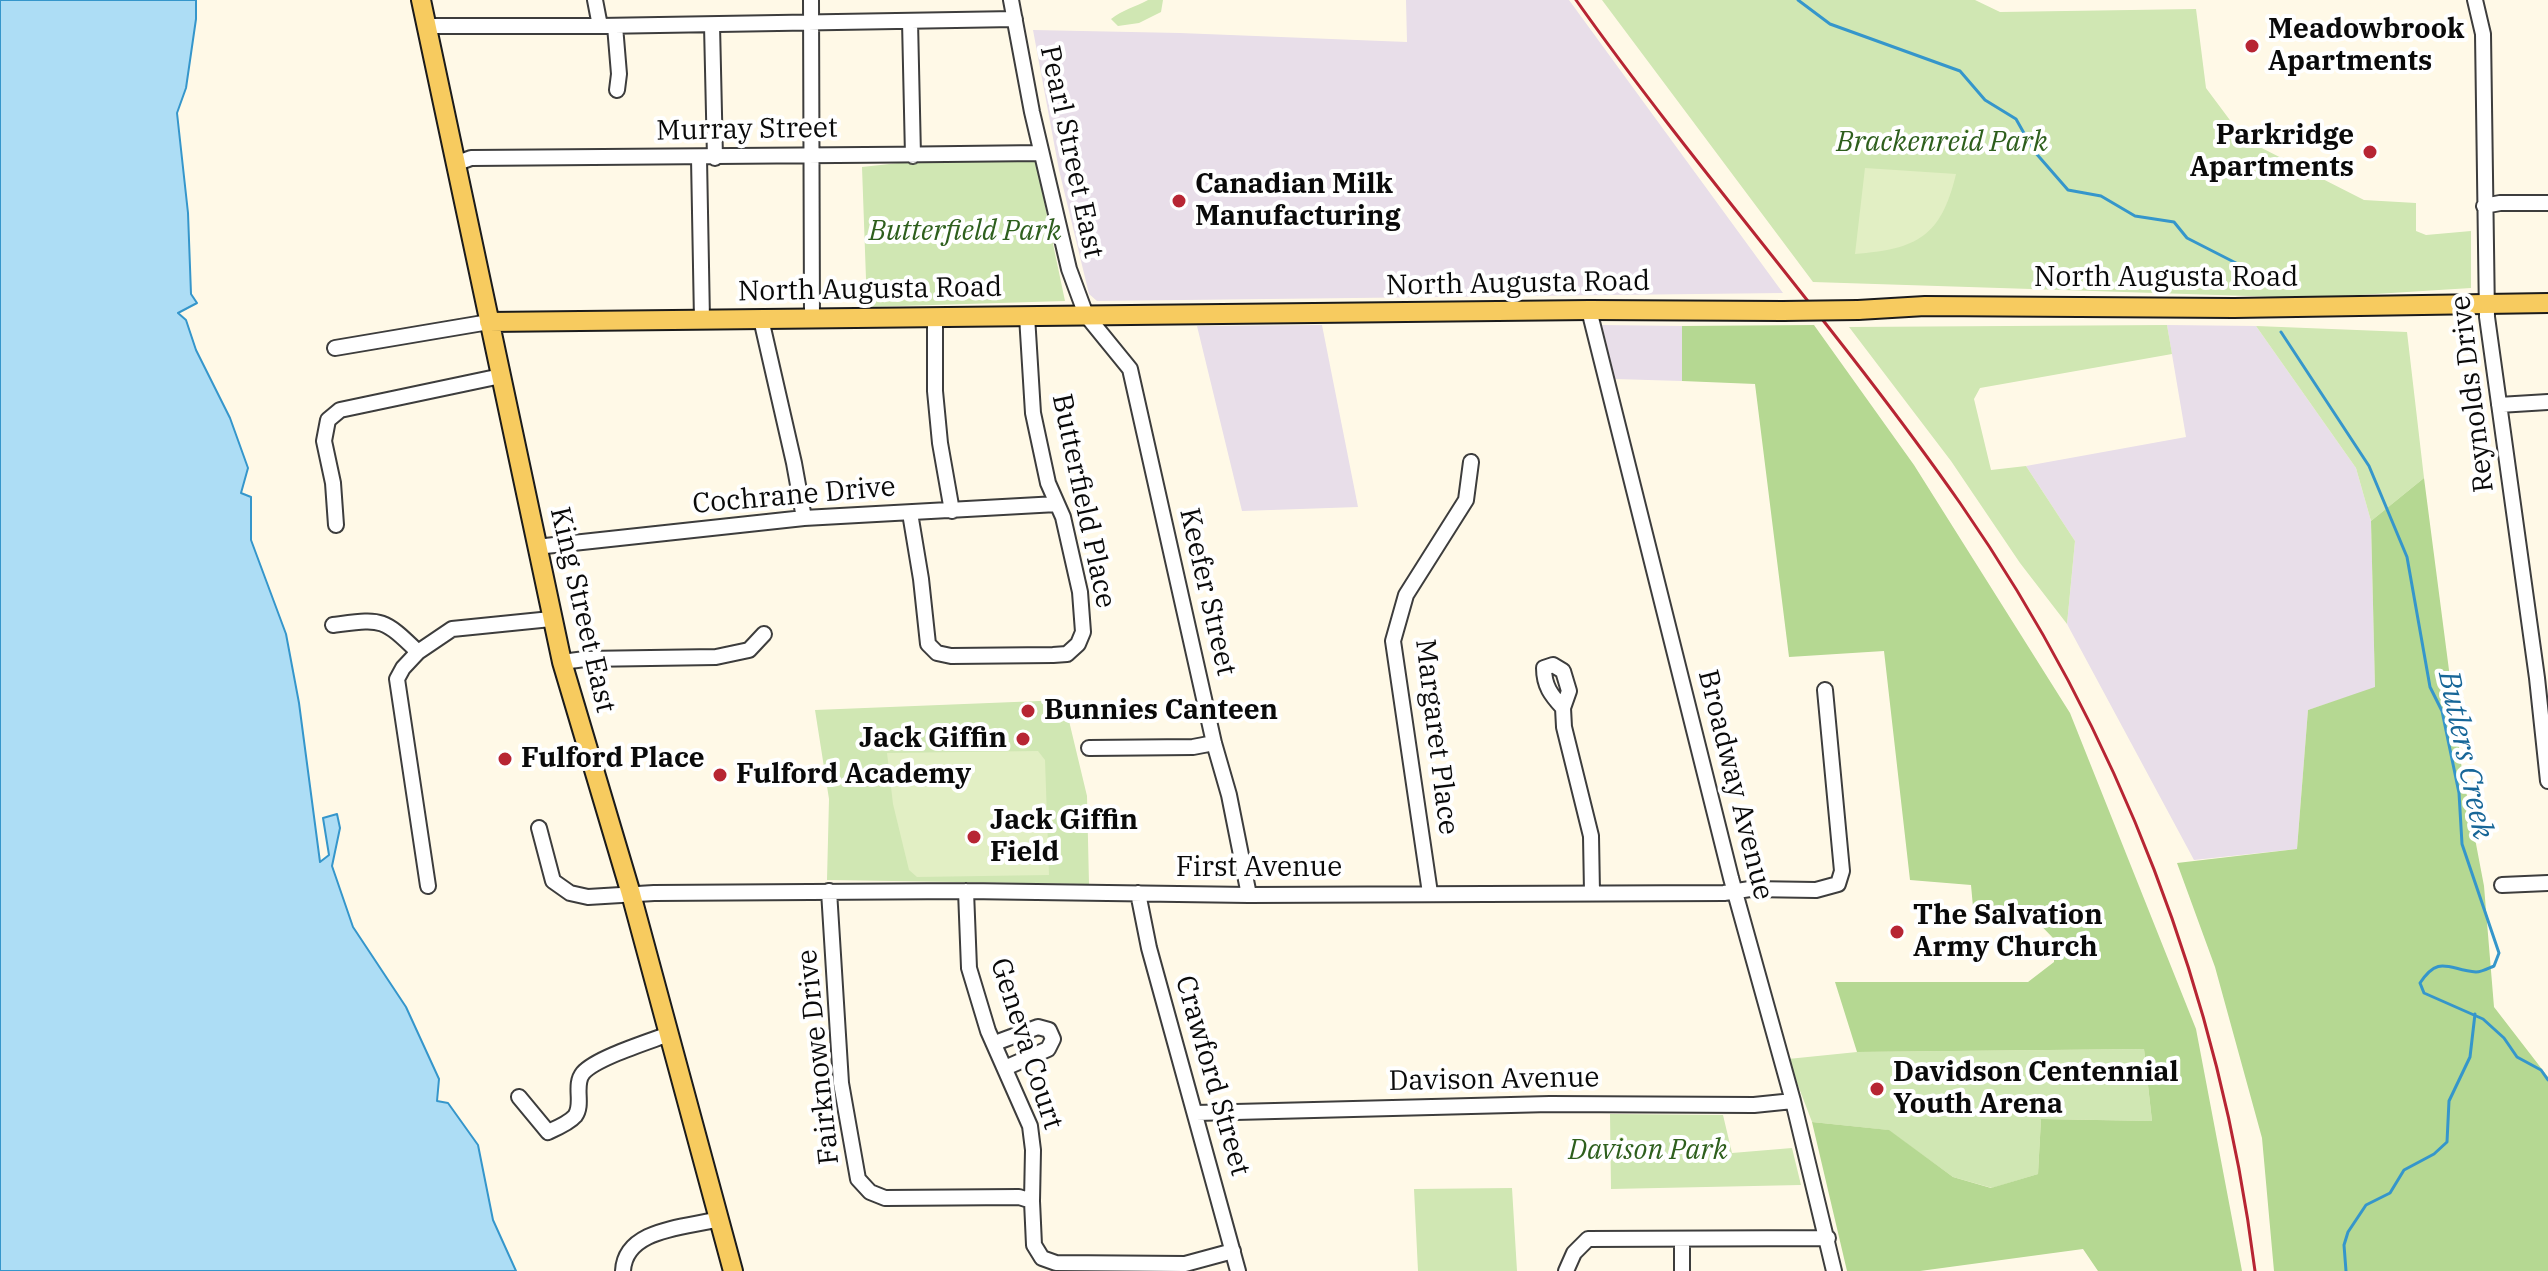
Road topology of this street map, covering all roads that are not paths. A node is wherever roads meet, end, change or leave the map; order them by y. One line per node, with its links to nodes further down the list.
1 (421, 0): 10 (main road, King Street East)
2 (595, 0): 11 (street)
3 (811, 0): 8 (street)
4 (1011, 0): 6 (street, Pearl Street East)
5 (2475, 0): 20 (street, Reynolds Drive)
6 (1015, 19): 7 (street); 13 (street, Pearl Street East)
7 (910, 21): 8 (street); 15 (street)
8 (811, 22): 9 (street); 14 (street)
9 (712, 25): 11 (street); 17 (street)
10 (427, 26): 11 (street); 18 (main road, King Street East)
11 (608, 26): 12 (street)
12 (617, 90)
13 (1041, 153): 15 (street, Murray Street); 24 (street, Pearl Street East)
14 (811, 155): 15 (street, Murray Street); 17 (street, Murray Street); 27 (street)
15 (913, 156)
16 (699, 158): 17 (street, Murray Street); 18 (street, Murray Street); 29 (street)
17 (715, 158)
18 (455, 164): 30 (main road, King Street East)
19 (2548, 203): 20 (street)
20 (2484, 206): 22 (street, Reynolds Drive)
21 (2548, 303): 22 (main road, North Augusta Road)
22 (2486, 304): 23 (main road, North Augusta Road, bridge); 34 (street, Reynolds Drive)
23 (1589, 310): 24 (main road, North Augusta Road); 60 (street, Broadway Avenue)
24 (1086, 315): 26 (main road, North Augusta Road); 50 (street, Keefer Street)
25 (935, 316): 26 (main road, North Augusta Road); 27 (main road, North Augusta Road); 37 (street)
26 (1027, 316): 36 (street, Butterfield Place)
27 (812, 318): 28 (main road, North Augusta Road)
28 (761, 319): 29 (main road, North Augusta Road); 39 (street)
29 (702, 320): 30 (main road, North Augusta Road)
30 (489, 322): 31 (street); 32 (main road, King Street East)
31 (335, 348)
32 (501, 376): 40 (street); 41 (main road, King Street East)
33 (2548, 402): 34 (street)
34 (2499, 405): 47 (street, Reynolds Drive)
35 (1471, 462): 62 (street, Margaret Place)
36 (1057, 504): 37 (street, Cochrane Drive); 38 (street, Butterfield Place)
37 (952, 511): 38 (street, Cochrane Drive)
38 (910, 513): 39 (street, Cochrane Drive)
39 (804, 518): 41 (street, Cochrane Drive)
40 (336, 525)
41 (536, 547): 42 (main road, King Street East)
42 (551, 619): 45 (street); 46 (main road, King Street East)
43 (333, 625): 45 (street)
44 (764, 634): 46 (street)
45 (418, 652): 56 (street)
46 (562, 662): 63 (main road, King Street East)
47 (2542, 678): 52 (street, Reynolds Drive)
48 (1825, 690): 60 (street, First Avenue)
49 (1563, 708): 59 (street)
50 (1214, 743): 51 (street); 64 (street, Keefer Street)
51 (1089, 748)
52 (2548, 781)
53 (539, 828): 63 (street, First Avenue)
54 (2548, 883): 55 (street)
55 (2502, 885)
56 (428, 886)
57 (829, 891): 58 (street, First Avenue); 63 (street, First Avenue); 71 (street, Fairknowe Drive)
58 (966, 891): 61 (street, First Avenue); 66 (street, Geneva Court)
59 (1592, 892): 60 (street, First Avenue); 62 (street, First Avenue)
60 (1735, 892): 69 (street, Broadway Avenue)
61 (1138, 893): 64 (street, First Avenue); 70 (street, Crawford Street)
62 (1430, 893): 64 (street, First Avenue)
63 (631, 894): 65 (main road, King Street East)
64 (1249, 895)
65 (669, 1034): 68 (street); 72 (main road, King Street East)
66 (995, 1043): 67 (street, Geneva Court); 67 (street)
67 (1005, 1068): 71 (street, Geneva Court)
68 (519, 1097)
69 (1793, 1101): 70 (street, Davison Avenue); 73 (street, Broadway Avenue)
70 (1196, 1113): 75 (street, Crawford Street)
71 (1032, 1201): 76 (street, Geneva Court)
72 (719, 1219): 77 (street); 78 (main road, King Street East)
73 (1828, 1238): 74 (street); 82 (street, Broadway Avenue)
74 (1682, 1239): 80 (street); 81 (street)
75 (1233, 1251): 76 (street, Geneva Court); 79 (street, Crawford Street)
76 (1126, 1268)
77 (623, 1271)
78 (733, 1271)
79 (1238, 1271)
80 (1566, 1271)
81 (1682, 1271)
82 (1834, 1271)

